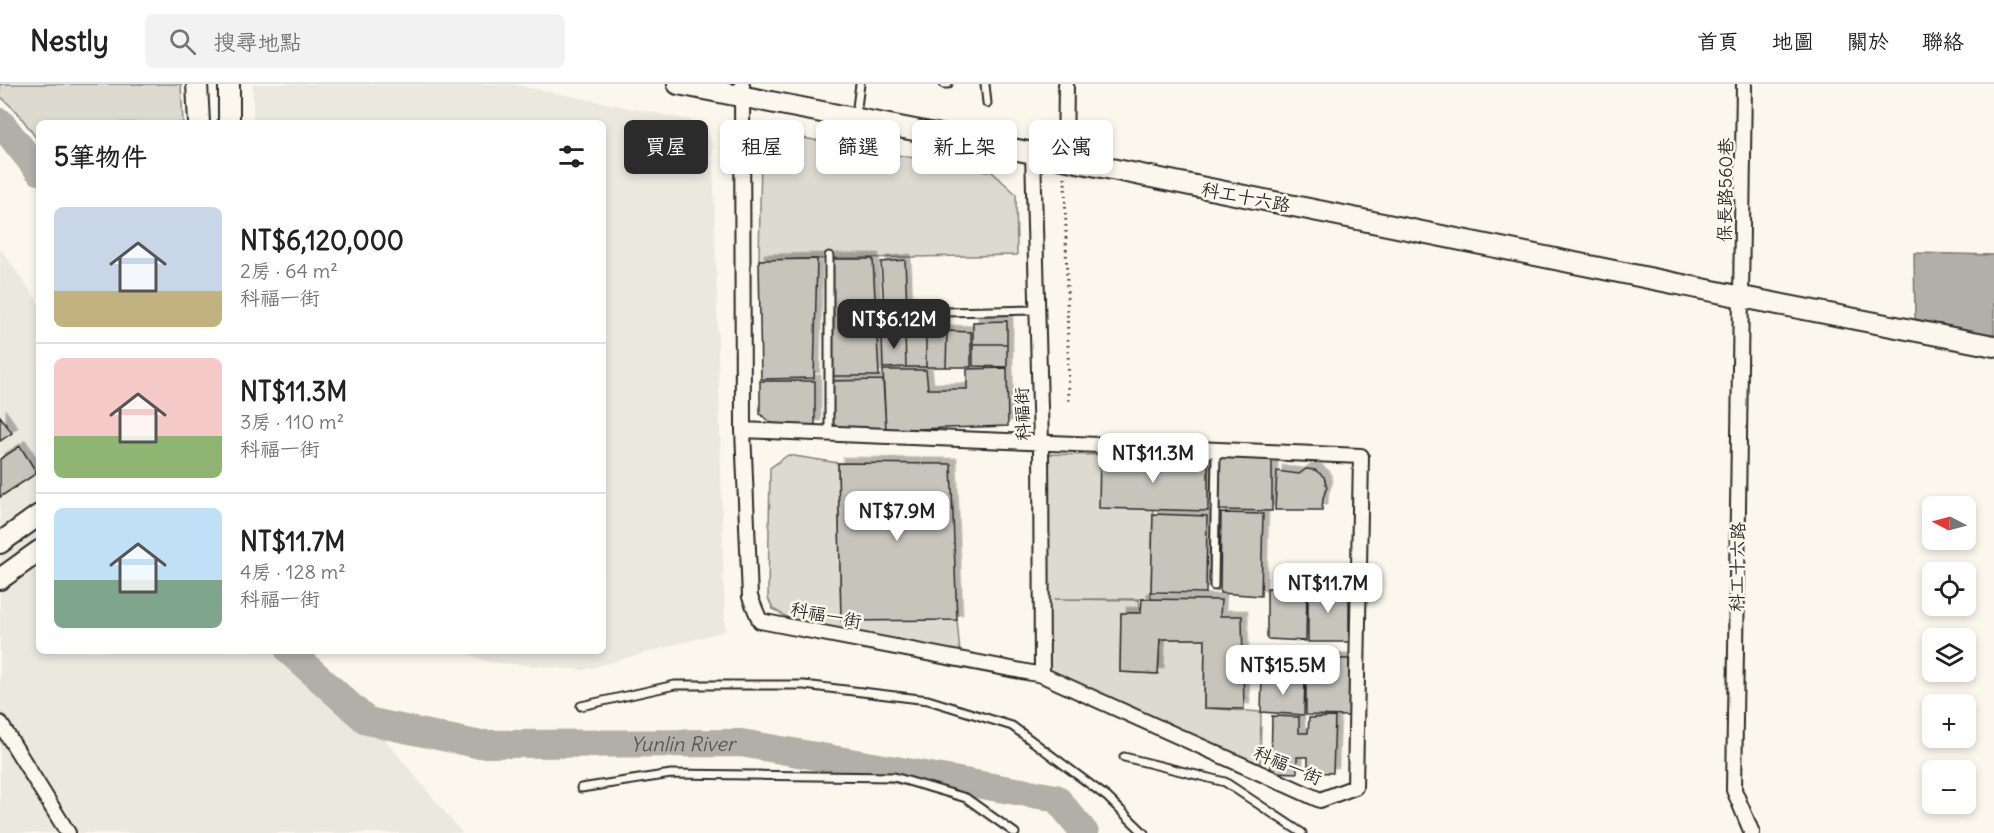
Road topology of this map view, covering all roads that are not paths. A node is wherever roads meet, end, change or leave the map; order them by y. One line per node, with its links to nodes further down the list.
1 (197, 84): 13 (street)
2 (229, 84): 14 (street)
3 (678, 84): 10 (street, 科工十六路)
4 (860, 84): 12 (lane)
5 (944, 84): 6 (lane)
6 (948, 84)
7 (985, 84): 11 (lane)
8 (1066, 84): 15 (street)
9 (1744, 84): 20 (street, 保長路560巷)
10 (742, 90): 12 (street, 科工十六路); 24 (street, 科福一街)
11 (987, 104)
12 (856, 118): 16 (street, 科工十六路)
13 (199, 120)
14 (229, 120)
15 (1066, 120)
16 (1029, 152)
17 (1113, 170): 20 (street, 科工十六路)
18 (1034, 174): 21 (street, 科福街)
19 (830, 256): 25 (lane)
20 (1742, 297): 23 (street, 科工十六路); 42 (street, 科工十六路)
21 (1037, 310): 22 (lane); 26 (street, 科福街)
22 (900, 313)
23 (1994, 346)
24 (743, 430): 25 (street, 科福一街); 33 (street, 科福一街)
25 (829, 434): 26 (street, 科福一街)
26 (1041, 443): 27 (street, 科福一街); 33 (street, 科福街)
27 (1216, 450): 32 (lane); 33 (street, 科福一街)
28 (36, 517): 29 (street)
29 (0, 543)
30 (36, 553): 31 (street)
31 (0, 579)
32 (1214, 586)
33 (1042, 675)
34 (581, 706): 40 (lane)
35 (0, 723): 38 (street)
36 (1124, 758): 41 (lane)
37 (581, 788): 39 (lane)
38 (68, 833)
39 (1015, 833)
40 (1144, 833)
41 (1302, 833)
42 (1752, 833)

